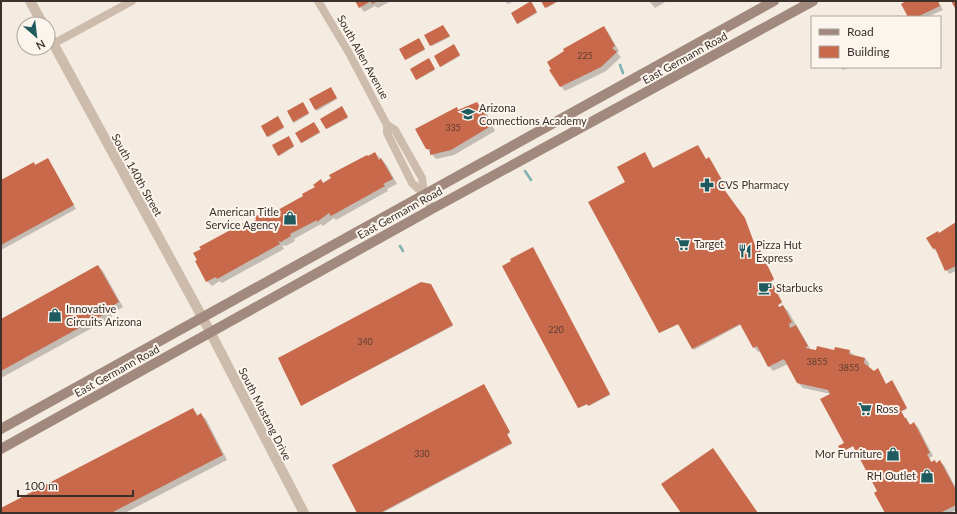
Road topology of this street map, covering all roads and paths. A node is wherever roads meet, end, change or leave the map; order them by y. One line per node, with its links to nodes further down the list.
1 (30, 1): 6 (street)
2 (132, 1): 7 (street)
3 (318, 1): 9 (street, South Allen Avenue)
4 (774, 1): 9 (main road, East Germann Road)
5 (813, 1): 10 (main road, East Germann Road)
6 (38, 16)
7 (56, 42)
8 (56, 50): 11 (street, South 140th Street)
9 (424, 194): 10 (street, South Allen Avenue); 11 (main road, East Germann Road)
10 (432, 209): 11 (main road, East Germann Road)
11 (206, 326): 12 (main road, East Germann Road); 13 (main road, East Germann Road); 14 (street, South Mustang Drive)
12 (1, 429)
13 (1, 449)
14 (304, 513)

